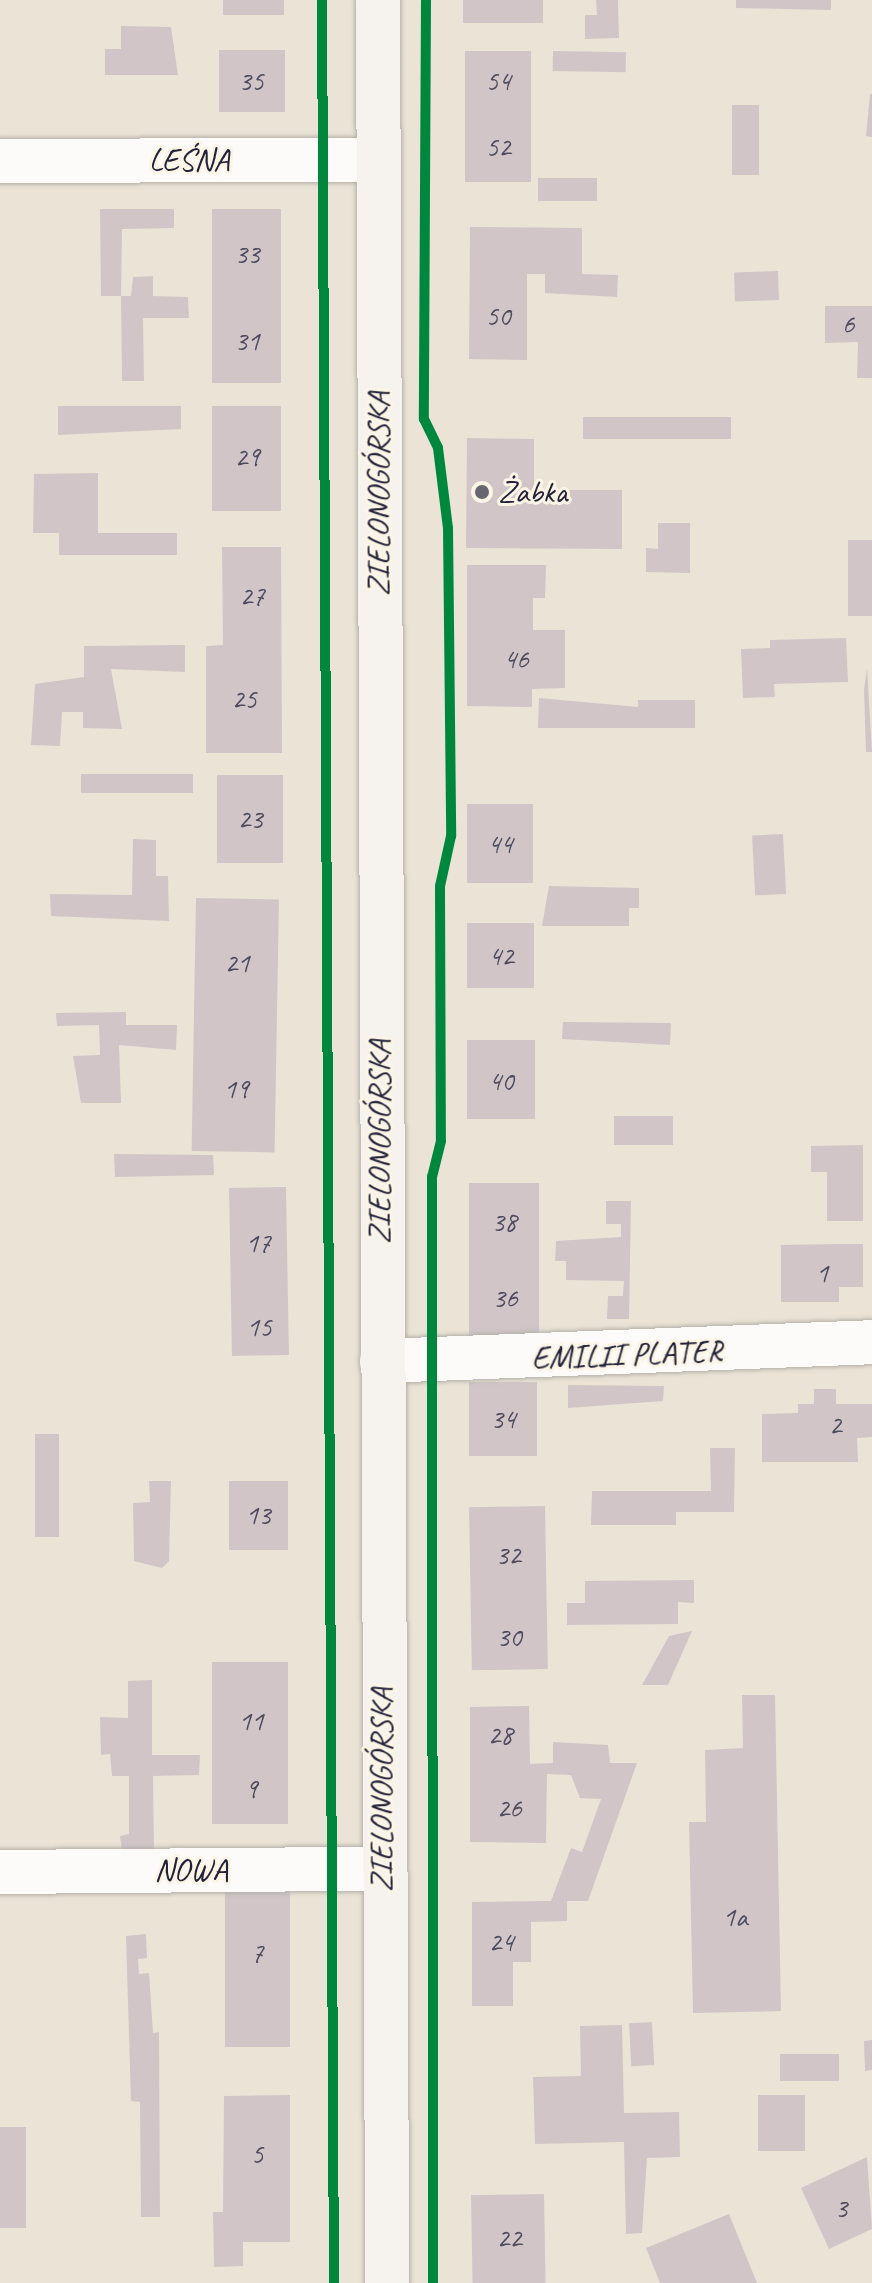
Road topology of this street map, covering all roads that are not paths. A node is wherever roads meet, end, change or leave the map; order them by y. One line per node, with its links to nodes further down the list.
1 (378, 0): 2 (street, ZIELONOGÓRSKA)
2 (378, 160): 3 (street, LEŚNA); 5 (street, ZIELONOGÓRSKA)
3 (0, 161)
4 (872, 1342): 5 (street, EMILII PLATER)
5 (382, 1361): 6 (street, ZIELONOGÓRSKA)
6 (381, 1869): 7 (street, NOWA); 8 (street, ZIELONOGÓRSKA)
7 (0, 1872)
8 (387, 2283)

